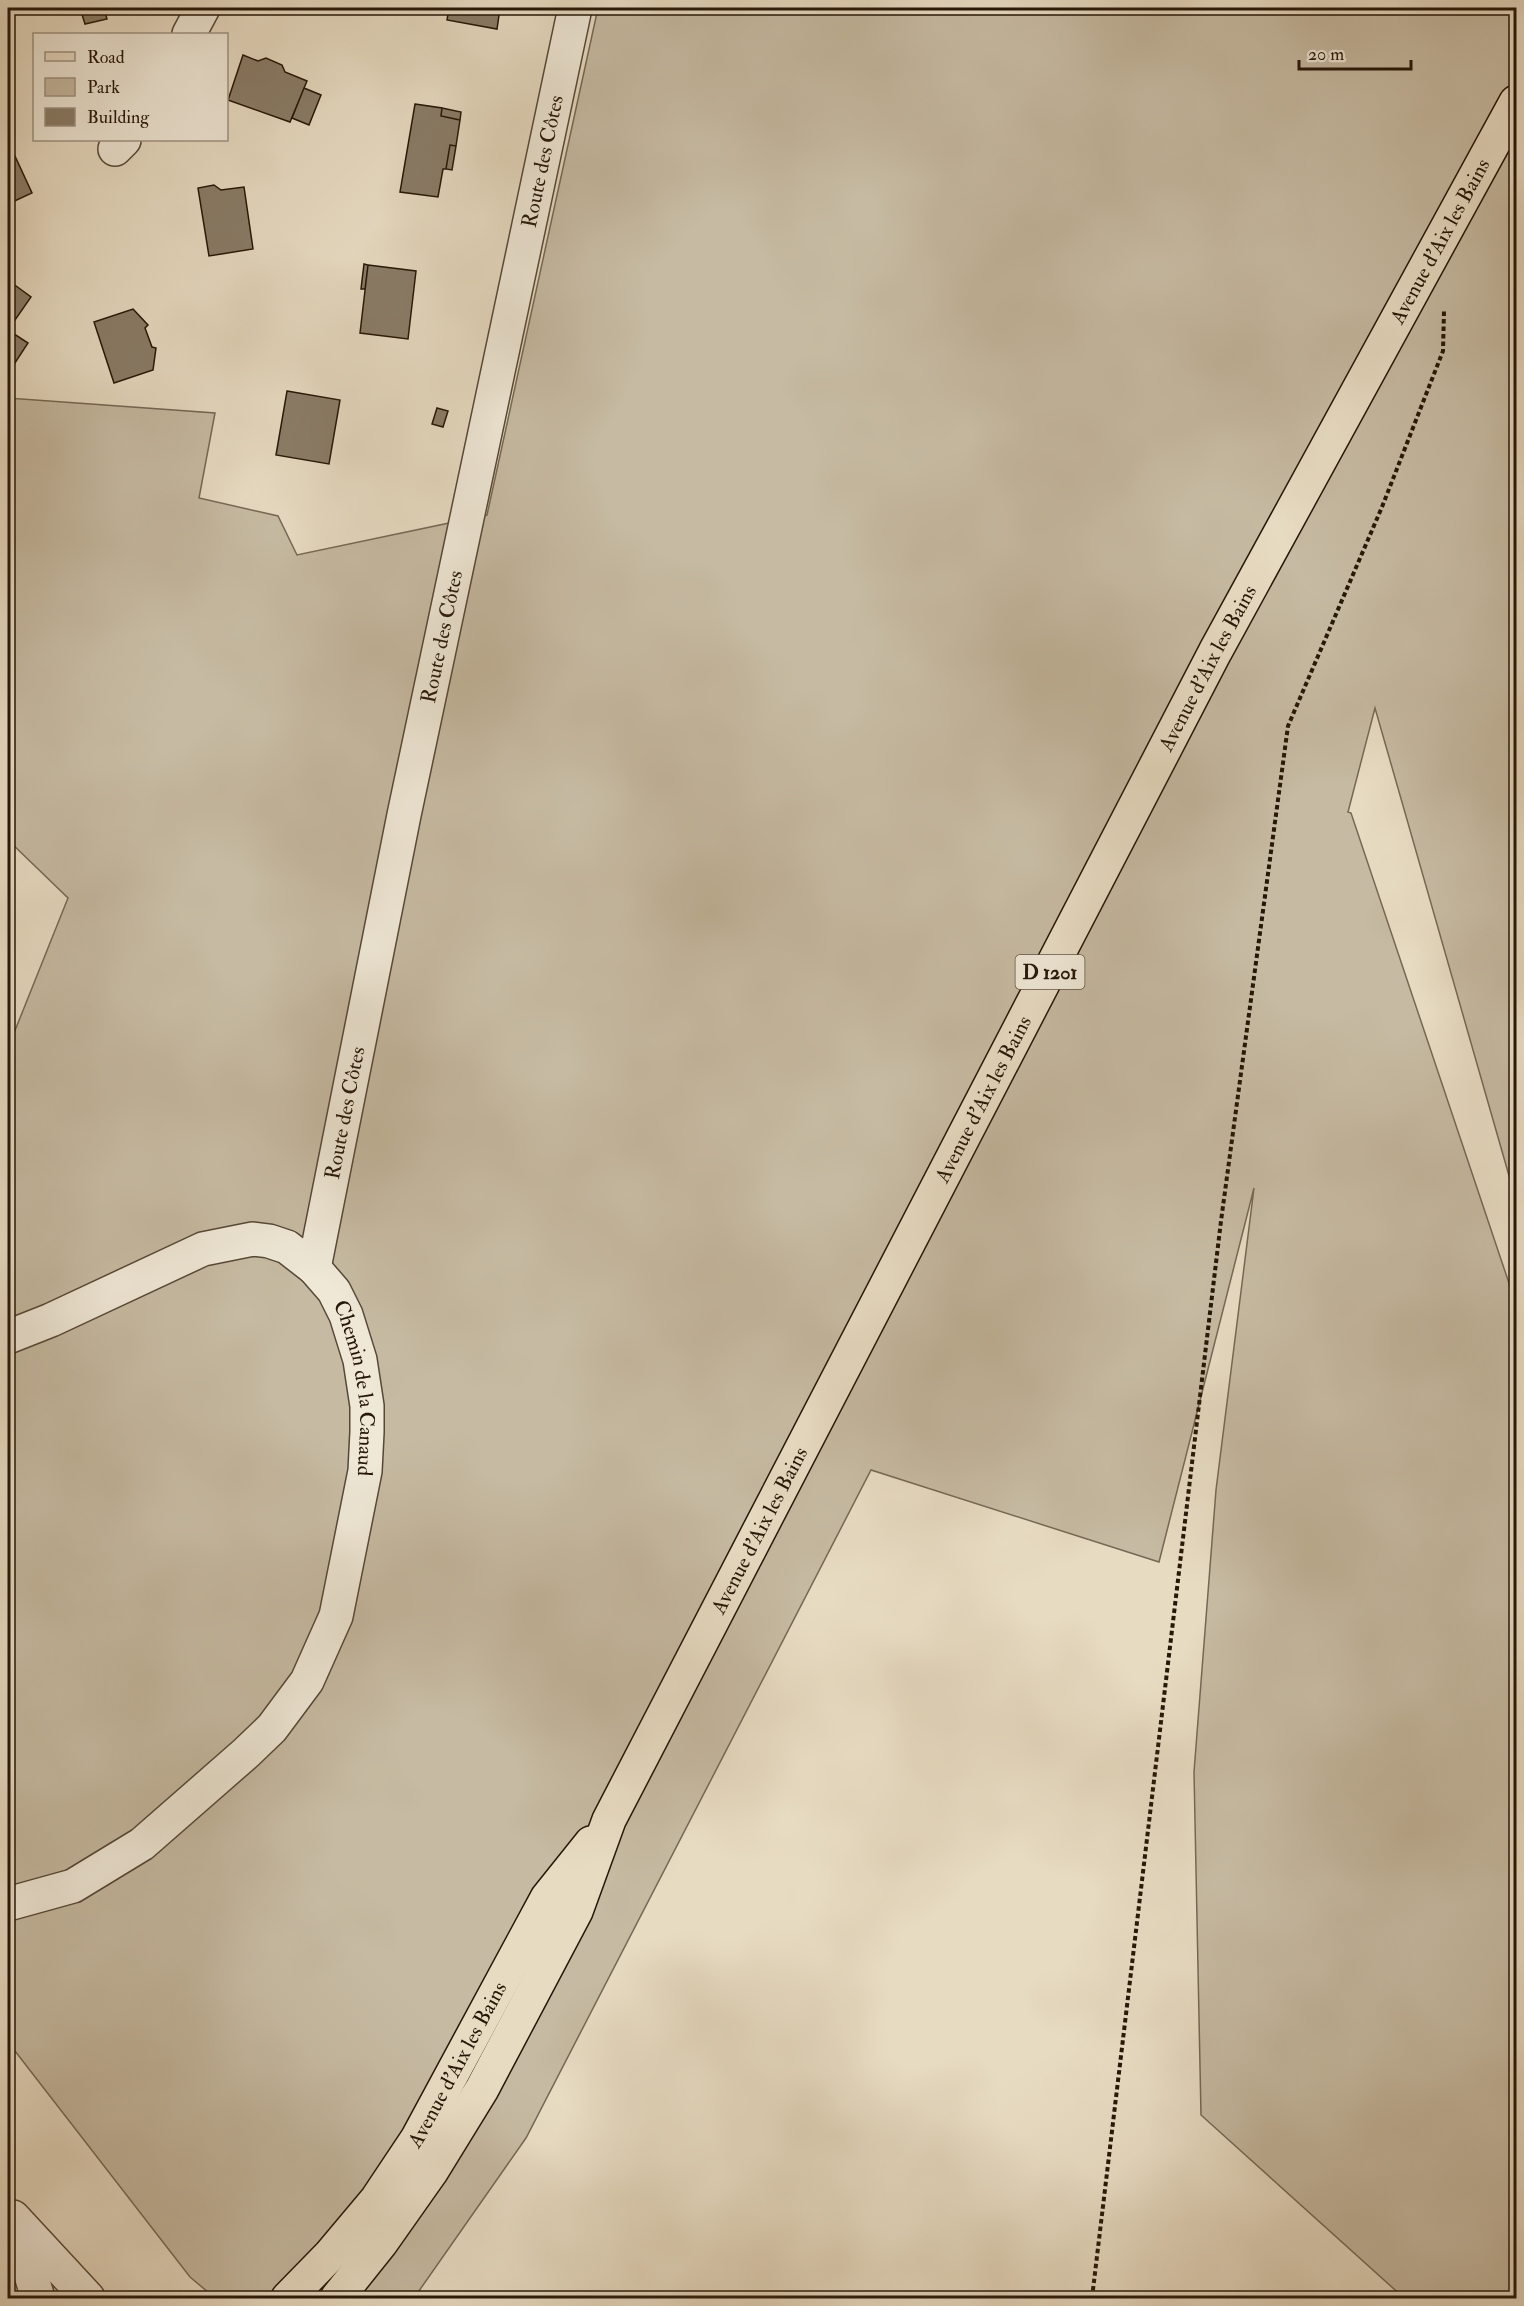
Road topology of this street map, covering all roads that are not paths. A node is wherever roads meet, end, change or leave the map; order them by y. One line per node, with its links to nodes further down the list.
1 (203, 8): 3 (street)
2 (575, 8): 6 (street, Route des Côtes)
3 (190, 33)
4 (1516, 96): 5 (main road, Avenue d'Aix les Bains / D 1201)
5 (1509, 115): 8 (main road, Avenue d'Aix les Bains / D 1201)
6 (314, 1268): 7 (street, Chemin de la Canaud); 9 (street, Chemin de la Canaud)
7 (8, 1337)
8 (609, 1820): 13 (main road, Avenue d'Aix les Bains); 14 (main road, Avenue d'Aix les Bains)
9 (8, 1904)
10 (10, 2212): 11 (street); 12 (street)
11 (38, 2298)
12 (88, 2298)
13 (288, 2298)
14 (337, 2298)

